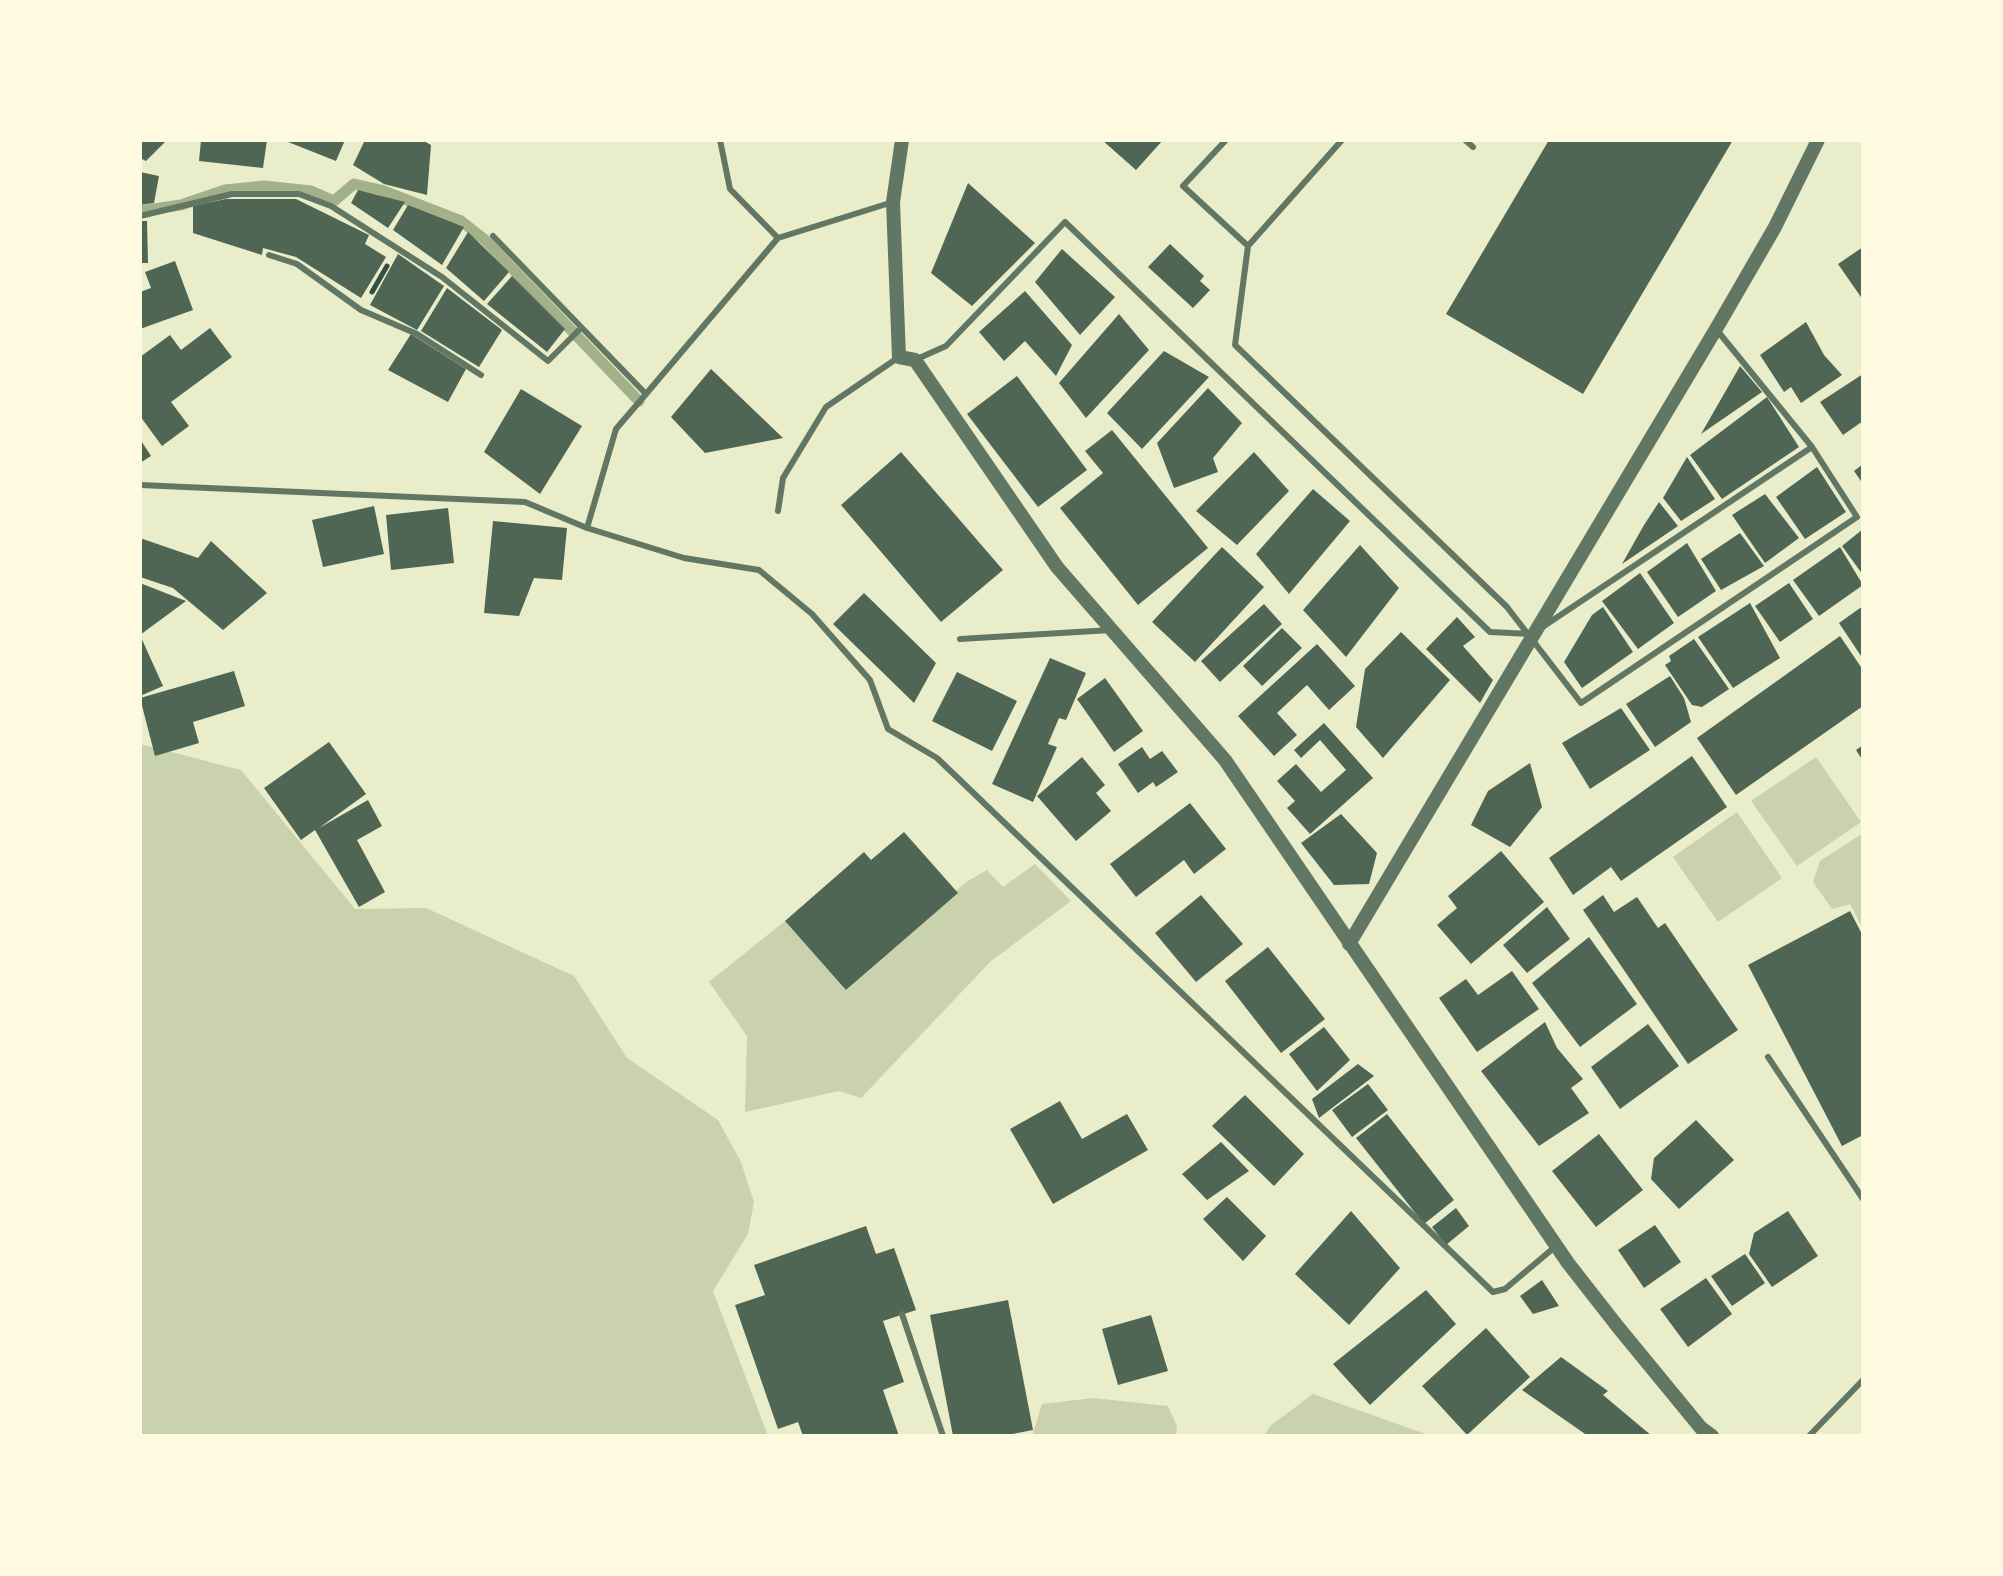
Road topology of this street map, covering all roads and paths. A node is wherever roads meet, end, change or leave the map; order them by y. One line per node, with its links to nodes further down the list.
1 (720, 140): 11 (lane)
2 (902, 140): 8 (street)
3 (1226, 140): 12 (lane)
4 (1342, 140): 12 (lane)
5 (1465, 140): 7 (lane)
6 (1818, 140): 17 (street)
7 (1473, 147)
8 (893, 202): 11 (lane); 18 (street)
9 (140, 216): 13 (lane)
10 (493, 236): 16 (lane)
11 (778, 238): 20 (lane)
12 (1248, 246): 26 (lane)
13 (398, 248): 15 (path); 16 (lane)
14 (269, 255): 15 (lane)
15 (361, 310): 19 (lane)
16 (581, 328): 20 (lane)
17 (1716, 329): 21 (lane); 26 (street)
18 (907, 358): 23 (lane); 25 (street); 26 (lane)
19 (481, 375)
20 (646, 394): 24 (lane)
21 (1812, 447): 26 (lane); 26 (lane)
22 (140, 485): 24 (lane)
23 (778, 511)
24 (587, 528): 32 (lane)
25 (1114, 630): 27 (lane); 28 (street)
26 (1531, 634): 28 (street)
27 (960, 639)
28 (1349, 944): 32 (street)
29 (1768, 1057): 30 (lane)
30 (1860, 1186): 31 (lane)
31 (1863, 1199)
32 (1556, 1246): 36 (street)
33 (902, 1314): 35 (lane)
34 (1863, 1380): 37 (lane)
35 (943, 1436)
36 (1712, 1436)
37 (1809, 1436)

